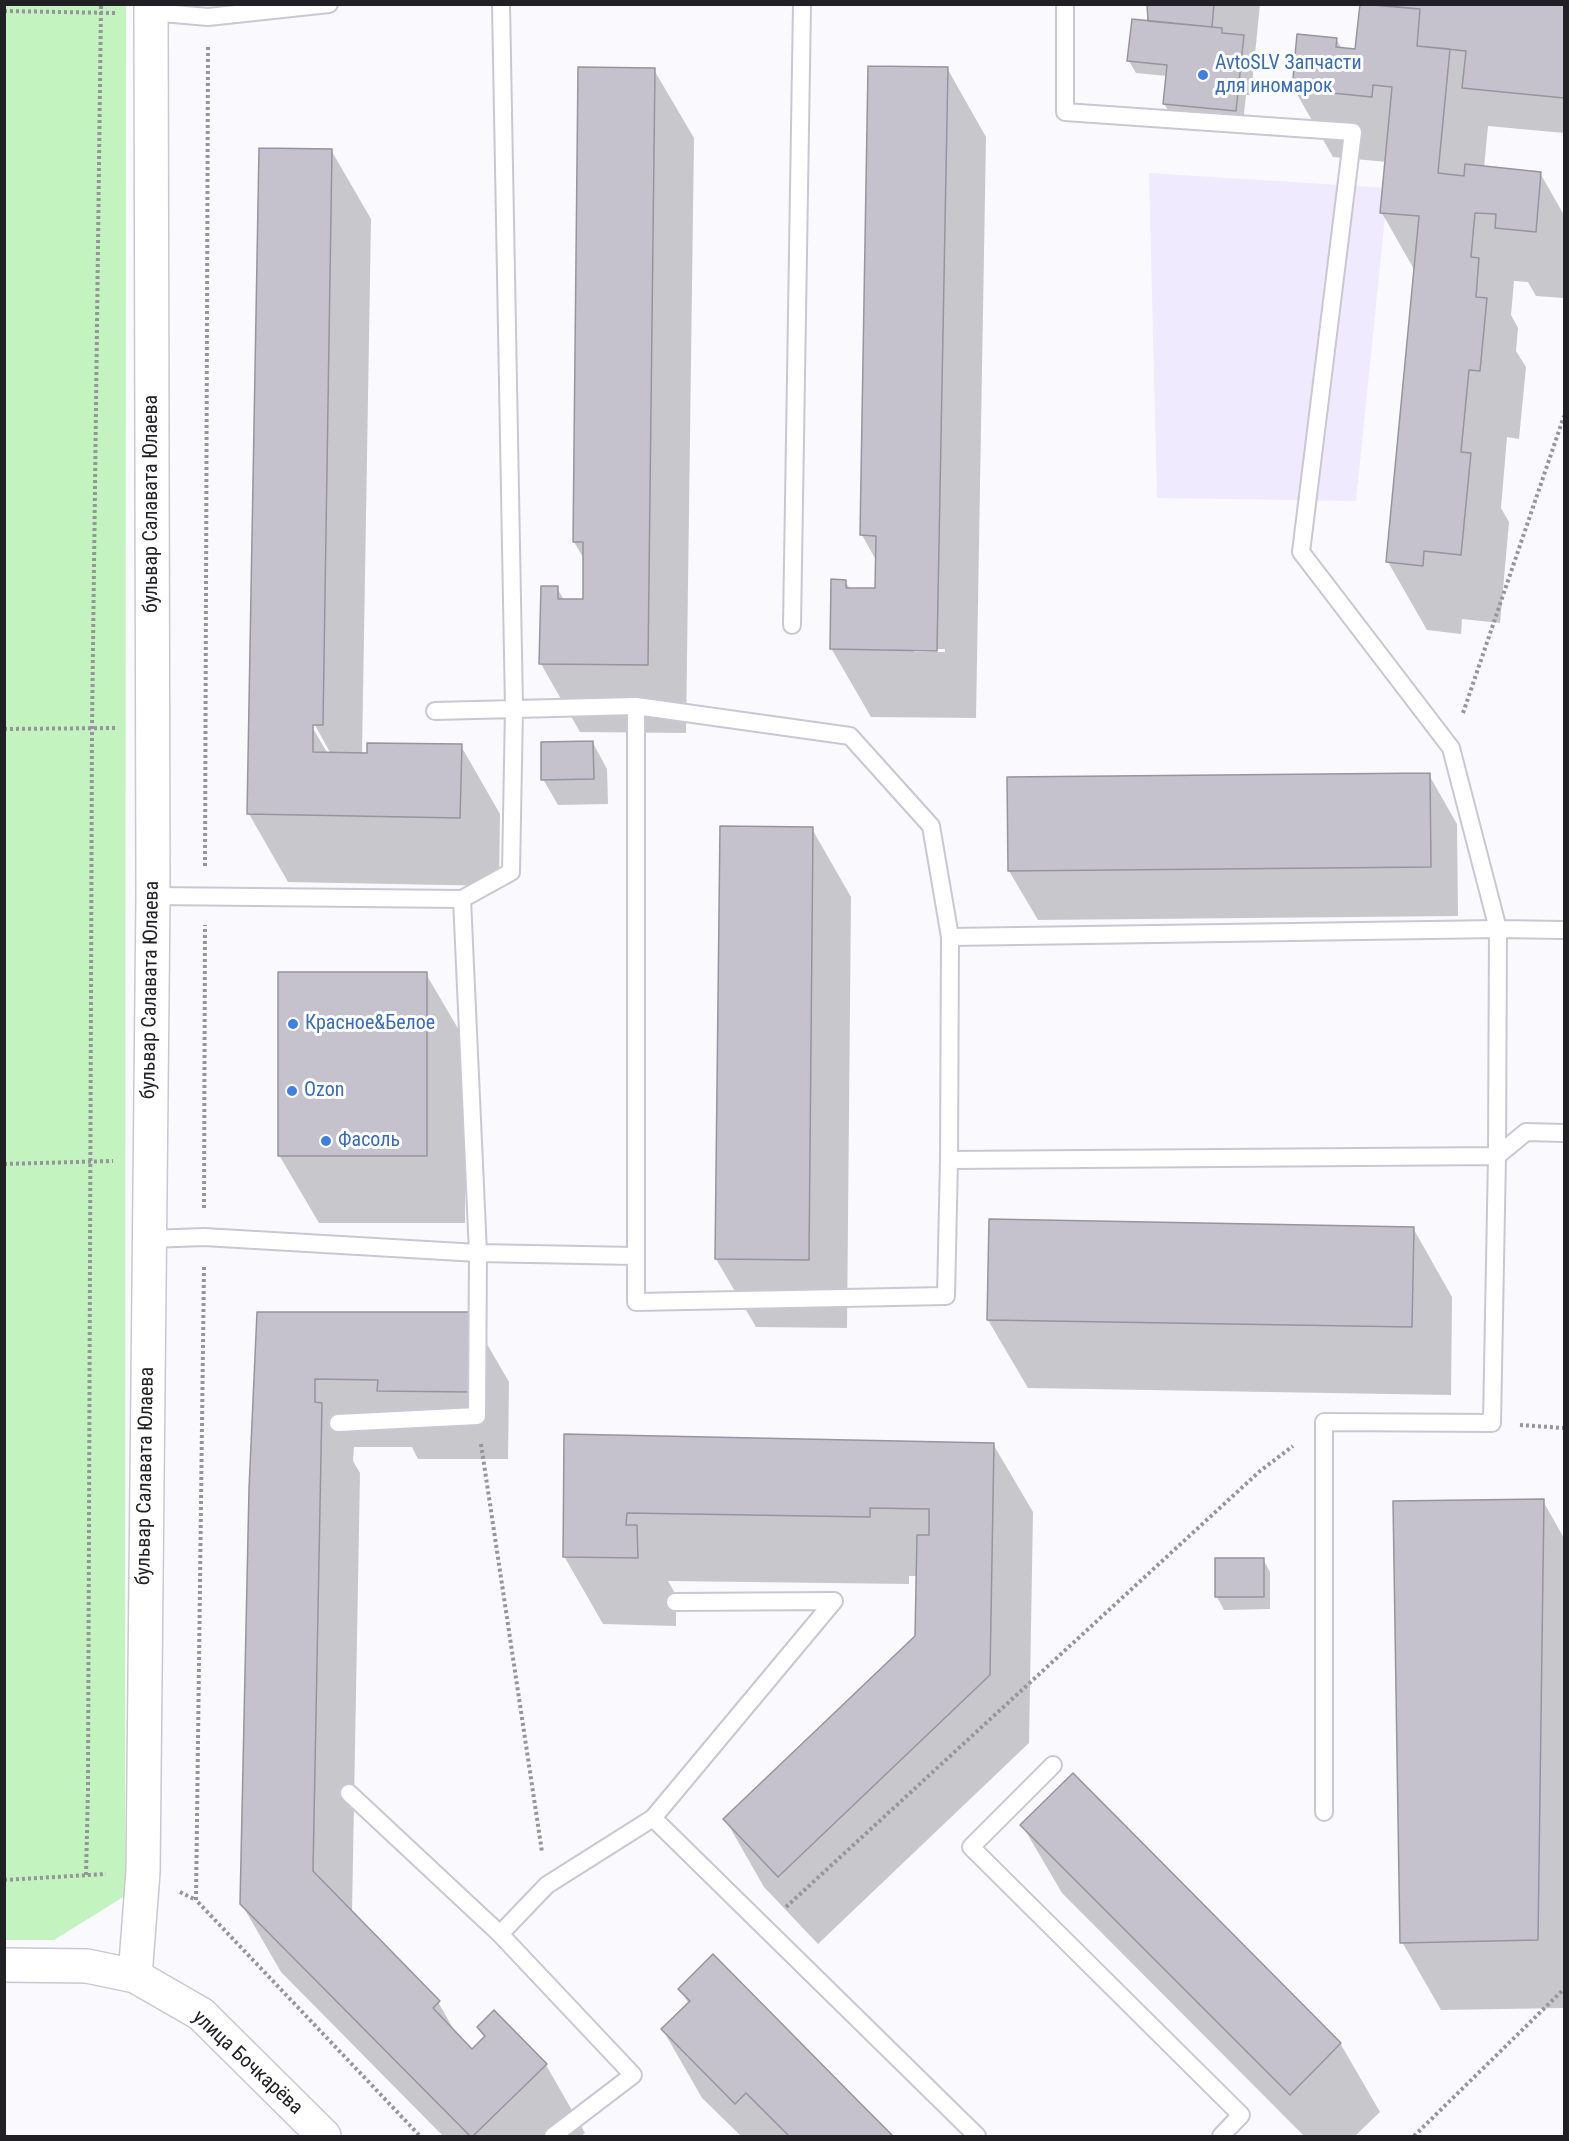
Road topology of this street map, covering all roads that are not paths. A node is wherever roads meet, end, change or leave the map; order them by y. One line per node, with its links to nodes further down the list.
1 (329, 4): 5 (lane)
2 (501, 4): 8 (lane)
3 (802, 4): 6 (lane)
4 (1065, 4): 12 (lane)
5 (151, 8): 10 (street, бульвар Салавата Юлаева)
6 (792, 625)
7 (636, 706): 8 (lane); 14 (lane); 20 (lane)
8 (513, 708): 9 (lane); 11 (lane)
9 (435, 711)
10 (153, 896): 11 (lane); 18 (street, бульвар Салавата Юлаева)
11 (462, 899): 19 (lane)
12 (1498, 929): 13 (lane); 14 (lane); 16 (lane)
13 (1564, 930)
14 (950, 938): 17 (lane)
15 (1564, 1133): 16 (lane)
16 (1497, 1156): 17 (lane); 25 (lane)
17 (949, 1160): 20 (lane)
18 (149, 1239): 19 (lane); 29 (street, бульвар Салавата Юлаева)
19 (478, 1253): 20 (lane); 21 (lane)
20 (635, 1256)
21 (338, 1423)
22 (675, 1602): 26 (lane)
23 (1053, 1764): 33 (lane)
24 (349, 1793): 27 (lane)
25 (1324, 1812)
26 (653, 1818): 27 (lane); 32 (lane)
27 (500, 1934): 31 (lane)
28 (4, 1965): 29 (street, улица Бочкарёва)
29 (135, 1976): 30 (street, улица Бочкарёва)
30 (324, 2136)
31 (553, 2136)
32 (977, 2136)
33 (1221, 2136)

